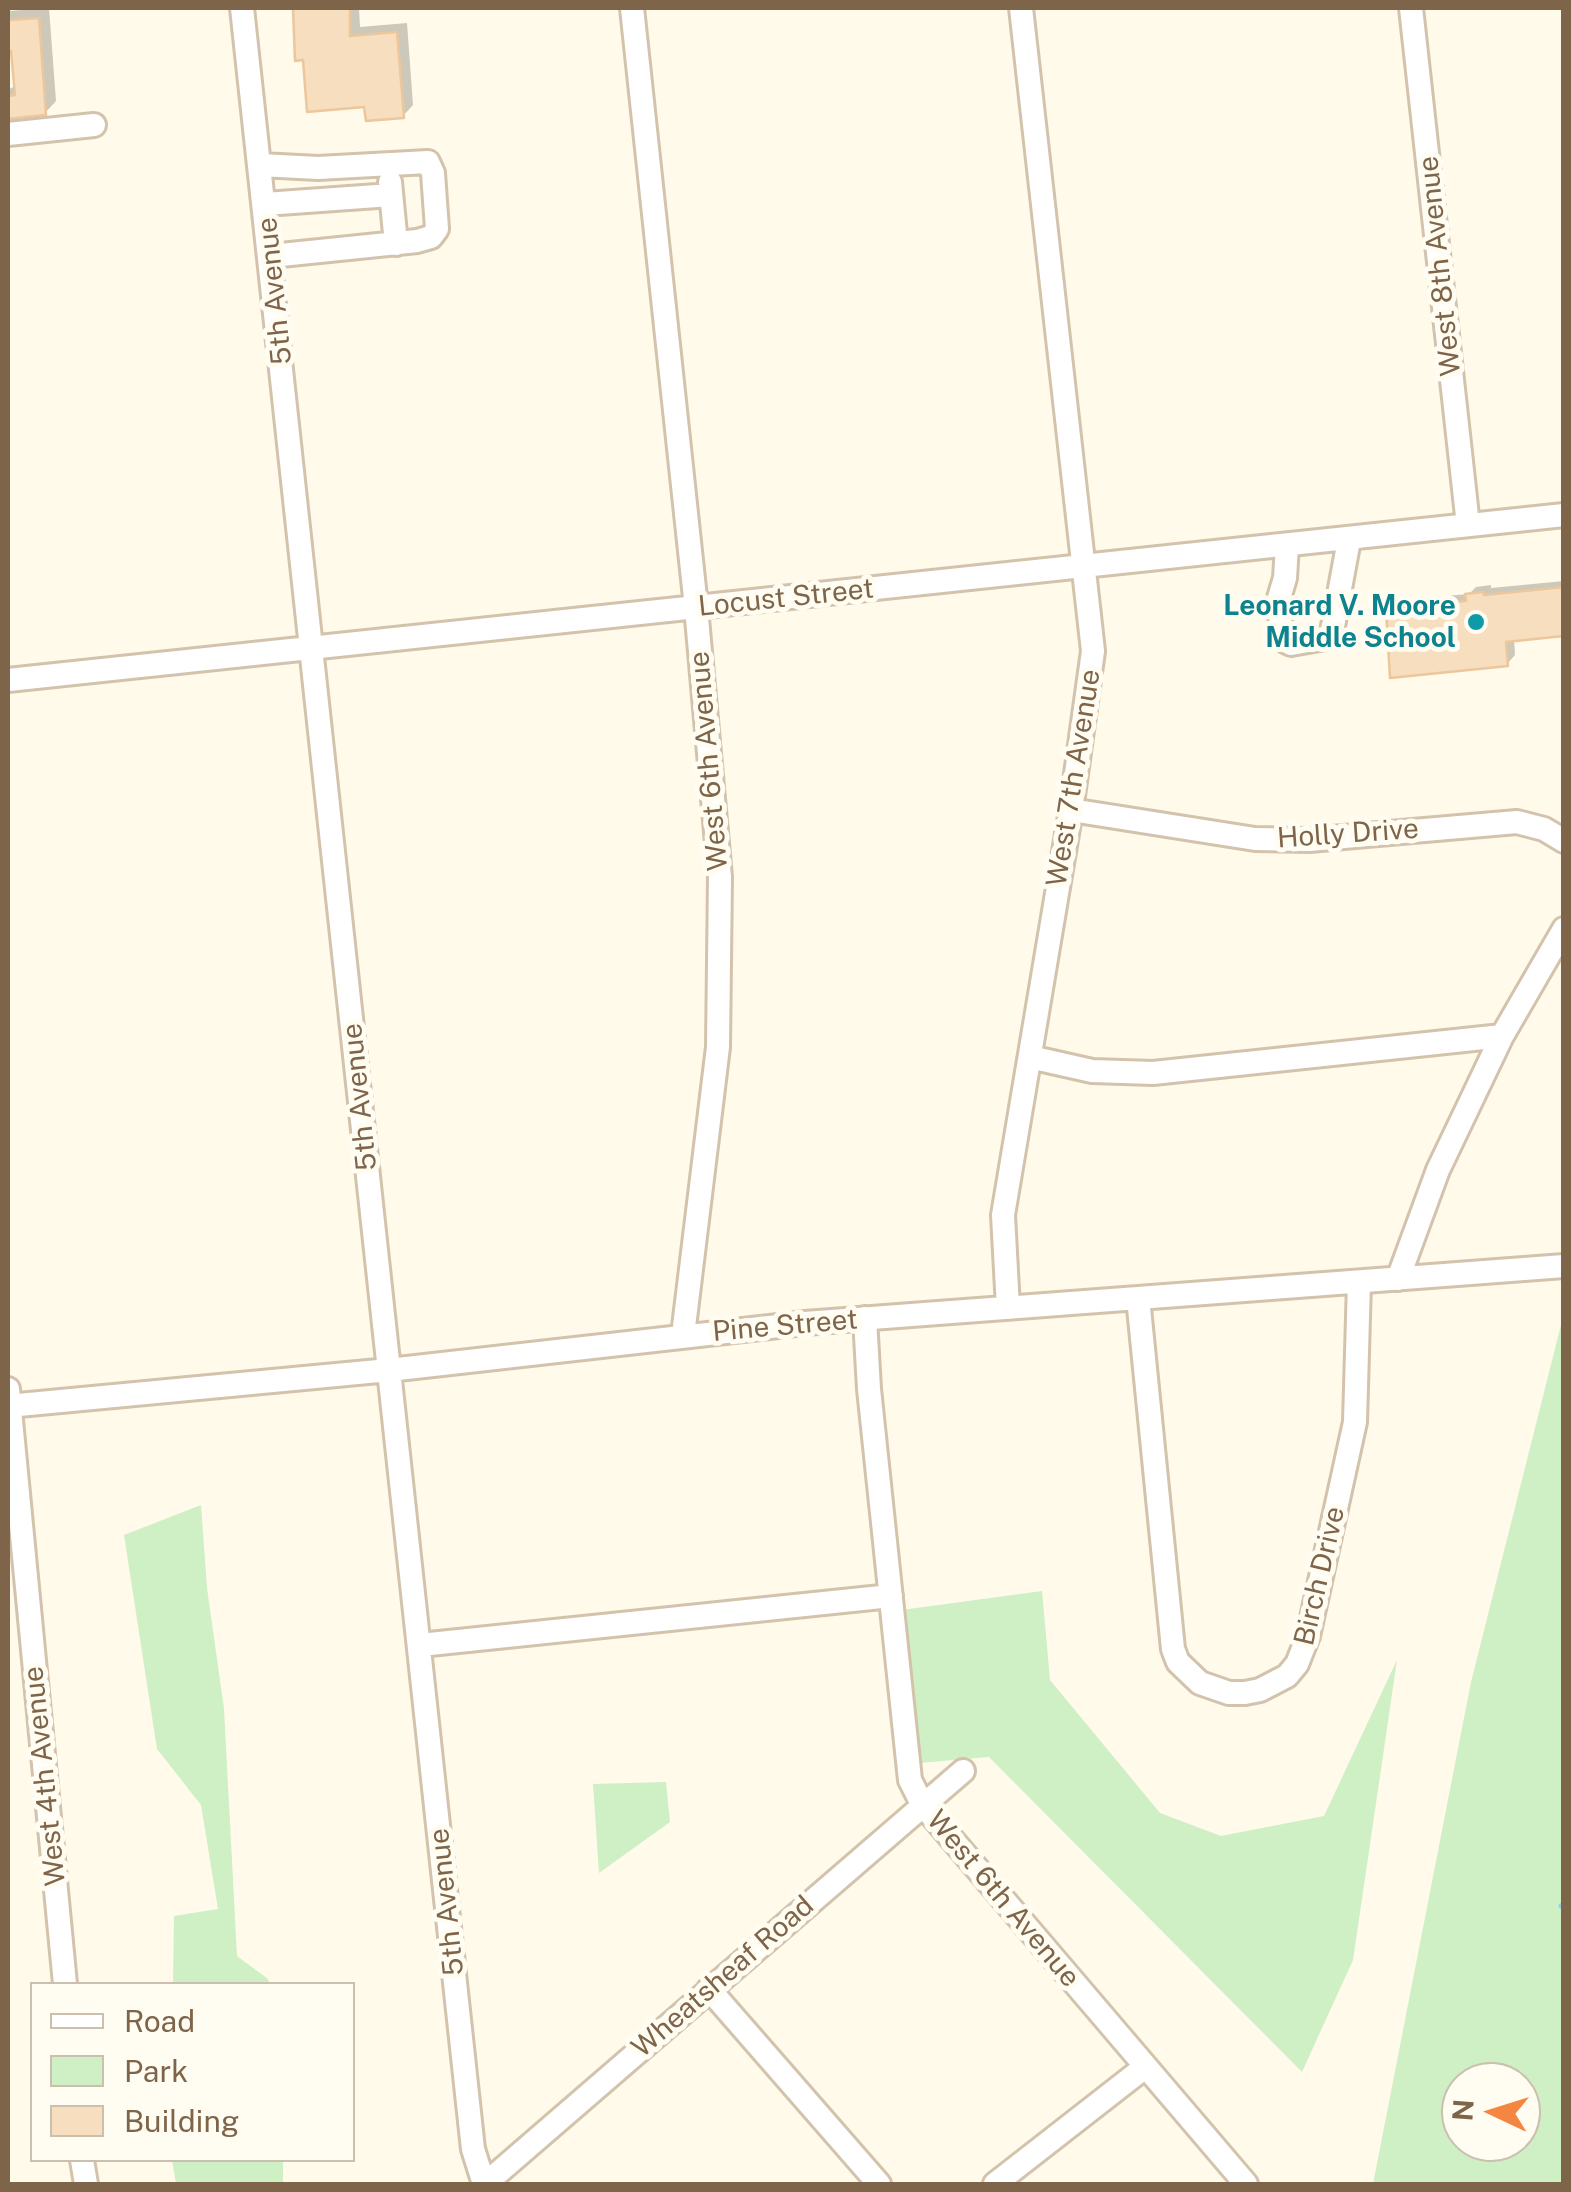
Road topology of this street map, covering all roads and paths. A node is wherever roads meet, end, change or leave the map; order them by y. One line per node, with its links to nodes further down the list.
1 (242, 8): 8 (street, 5th Avenue)
2 (632, 8): 18 (street, West 6th Avenue)
3 (1021, 8): 17 (street, West 7th Avenue)
4 (1411, 8): 14 (street, West 8th Avenue)
5 (94, 125): 6 (street)
6 (8, 134)
7 (388, 164): 8 (street); 9 (street); 11 (street)
8 (262, 165): 10 (street, 5th Avenue)
9 (391, 195): 10 (street); 11 (street)
10 (266, 204): 12 (street, 5th Avenue)
11 (396, 244): 12 (street)
12 (271, 256): 19 (street, 5th Avenue)
13 (1564, 515): 14 (street, Locust Street)
14 (1468, 525): 15 (street, Locust Street)
15 (1348, 540): 16 (street, Locust Street); 16 (street)
16 (1287, 545): 17 (street, Locust Street)
17 (1082, 566): 18 (street, Locust Street); 21 (street, West 7th Avenue)
18 (696, 608): 19 (street, Locust Street); 32 (street, West 6th Avenue)
19 (312, 647): 20 (street, Locust Street); 33 (street, 5th Avenue)
20 (8, 680)
21 (1070, 810): 22 (street, Holly Drive); 25 (street, West 7th Avenue)
22 (1564, 841)
23 (1564, 929): 24 (street)
24 (1502, 1036): 25 (street); 27 (street)
25 (1030, 1058): 30 (street, West 7th Avenue)
26 (1564, 1266): 27 (street, Pine Street)
27 (1398, 1279): 28 (street, Pine Street)
28 (1359, 1282): 29 (street, Pine Street); 29 (street, Birch Drive)
29 (1138, 1298): 30 (street, Pine Street)
30 (1008, 1308): 31 (street, Pine Street)
31 (865, 1318): 32 (street, Pine Street); 35 (street, West 6th Avenue)
32 (683, 1335): 33 (street, Pine Street)
33 (389, 1370): 34 (street, Pine Street); 36 (street, 5th Avenue)
34 (8, 1400): 39 (street, West 4th Avenue)
35 (891, 1596): 36 (street); 38 (street, West 6th Avenue)
36 (420, 1646): 42 (street, 5th Avenue)
37 (963, 1771): 38 (street, Wheatsheaf Road)
38 (922, 1804): 40 (street, Wheatsheaf Road); 41 (street, West 6th Avenue)
39 (66, 1982)
40 (709, 1988): 42 (street, Wheatsheaf Road); 43 (street)
41 (1145, 2067): 44 (street); 45 (street, West 6th Avenue)
42 (484, 2184)
43 (879, 2184)
44 (995, 2184)
45 (1246, 2184)

